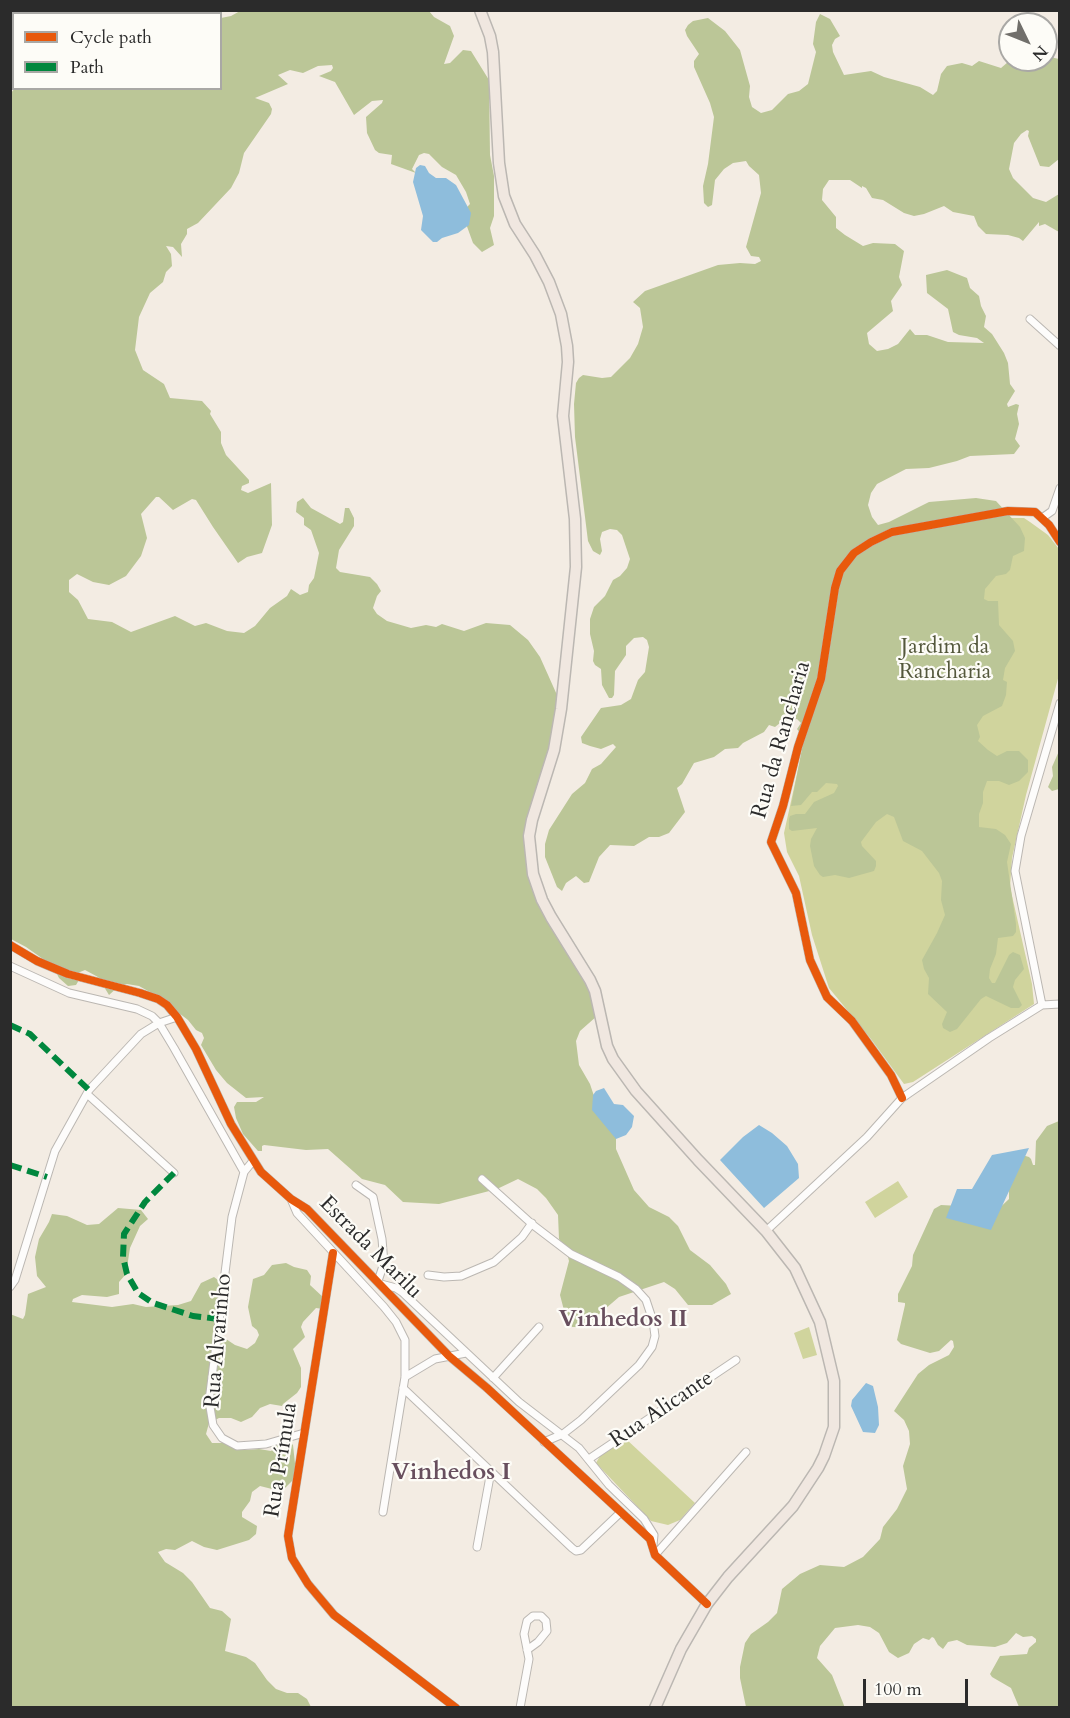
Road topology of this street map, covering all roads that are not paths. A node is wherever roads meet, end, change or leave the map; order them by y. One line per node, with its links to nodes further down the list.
1 (480, 10): 23 (main road)
2 (1030, 320): 3 (street)
3 (1059, 346)
4 (1059, 489): 5 (street)
5 (1042, 518): 6 (street); 15 (street, Rua da Rancharia)
6 (1059, 542)
7 (1059, 703): 11 (street)
8 (10, 945): 12 (street, Estrada Marilu)
9 (10, 966): 13 (street)
10 (1059, 1004): 11 (street)
11 (1042, 1005): 15 (street)
12 (177, 1017): 13 (street); 16 (street, Estrada Marilu)
13 (159, 1023): 14 (street); 17 (street)
14 (87, 1094): 18 (street); 27 (street)
15 (902, 1098): 23 (street)
16 (253, 1161): 17 (street, Rua Alvarinho); 21 (street, Estrada Marilu)
17 (244, 1172): 35 (street, Rua Alvarinho)
18 (174, 1173)
19 (482, 1179): 22 (street)
20 (356, 1185): 26 (street)
21 (291, 1199): 24 (street); 26 (street, Estrada Marilu)
22 (532, 1223): 25 (street); 36 (street)
23 (766, 1232): 45 (main road)
24 (333, 1253): 32 (street); 35 (street, Rua Prímula)
25 (428, 1275)
26 (379, 1282): 29 (street); 30 (street, Estrada Marilu)
27 (10, 1287)
28 (539, 1327): 33 (street)
29 (466, 1353): 30 (street); 33 (street)
30 (449, 1356): 32 (street); 37 (street, Estrada Marilu)
31 (736, 1360): 39 (street, Rua Alicante)
32 (405, 1377): 34 (street)
33 (493, 1378): 36 (street)
34 (403, 1388): 40 (street); 41 (street)
35 (304, 1434): 47 (street, Rua Prímula)
36 (563, 1434): 37 (street); 39 (street)
37 (544, 1442): 42 (street, Estrada Marilu)
38 (746, 1452): 44 (street)
39 (589, 1459): 44 (street)
40 (491, 1471): 42 (street); 43 (street)
41 (383, 1512)
42 (621, 1512): 44 (street, Estrada Marilu)
43 (477, 1547)
44 (654, 1551): 45 (street, Estrada Marilu)
45 (707, 1604): 49 (main road)
46 (527, 1650): 46 (street); 48 (street)
47 (456, 1707)
48 (520, 1707)
49 (655, 1707)

